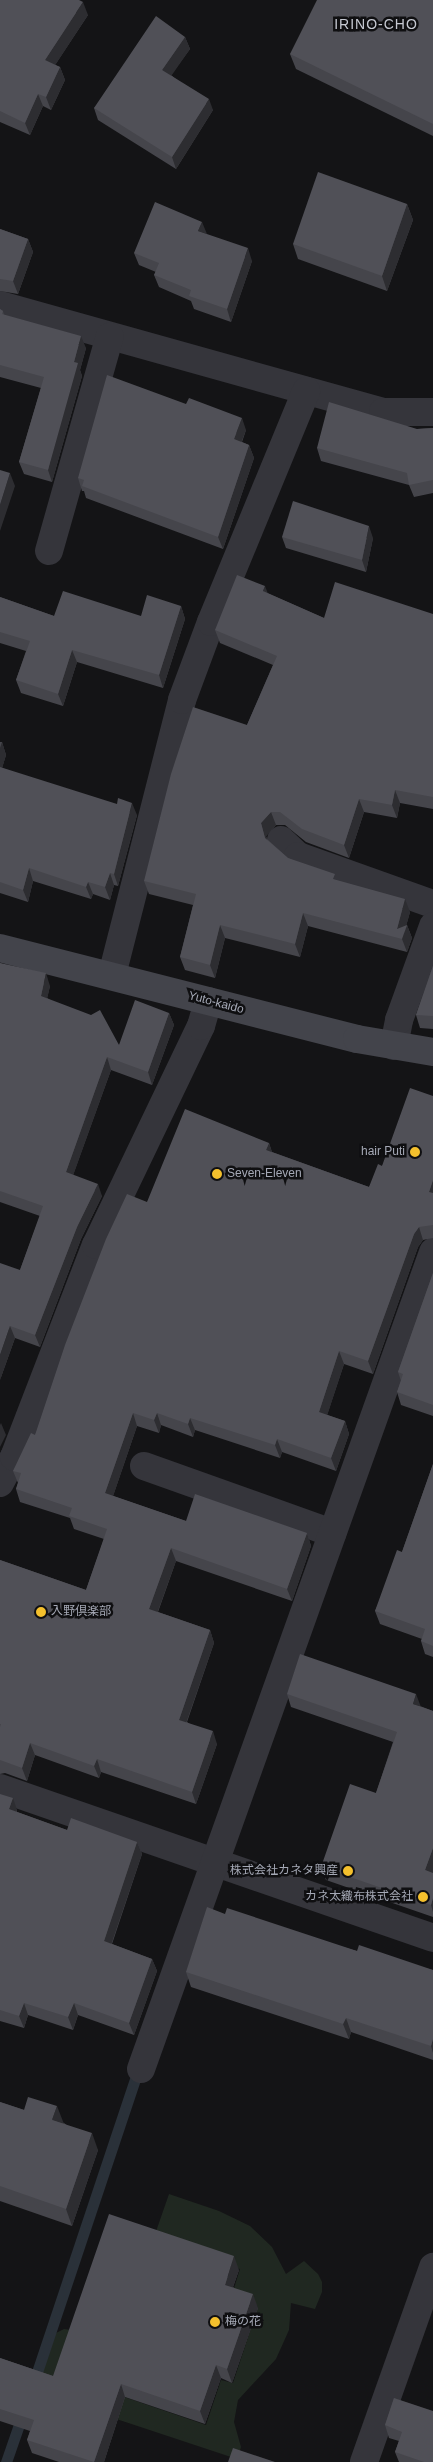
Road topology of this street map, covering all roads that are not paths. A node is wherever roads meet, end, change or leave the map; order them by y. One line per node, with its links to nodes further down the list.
1 (0, 306): 2 (street)
2 (110, 336): 3 (street); 5 (street)
3 (306, 391): 4 (street); 10 (street)
4 (433, 412)
5 (49, 551)
6 (281, 840): 7 (street)
7 (433, 904)
8 (433, 926): 12 (street)
9 (0, 948): 10 (street, Yuto-kaido)
10 (112, 975): 11 (street, Yuto-kaido)
11 (208, 1001): 12 (street, Yuto-kaido); 15 (street)
12 (394, 1046): 13 (street, Yuto-kaido)
13 (433, 1052)
14 (433, 1252): 18 (street)
15 (11, 1430): 17 (street)
16 (144, 1466): 18 (street)
17 (0, 1482)
18 (332, 1532): 20 (street)
19 (0, 1788): 20 (street)
20 (214, 1862): 21 (street); 22 (street)
21 (433, 1938)
22 (141, 2069)
23 (433, 2267): 24 (street)
24 (364, 2462)

